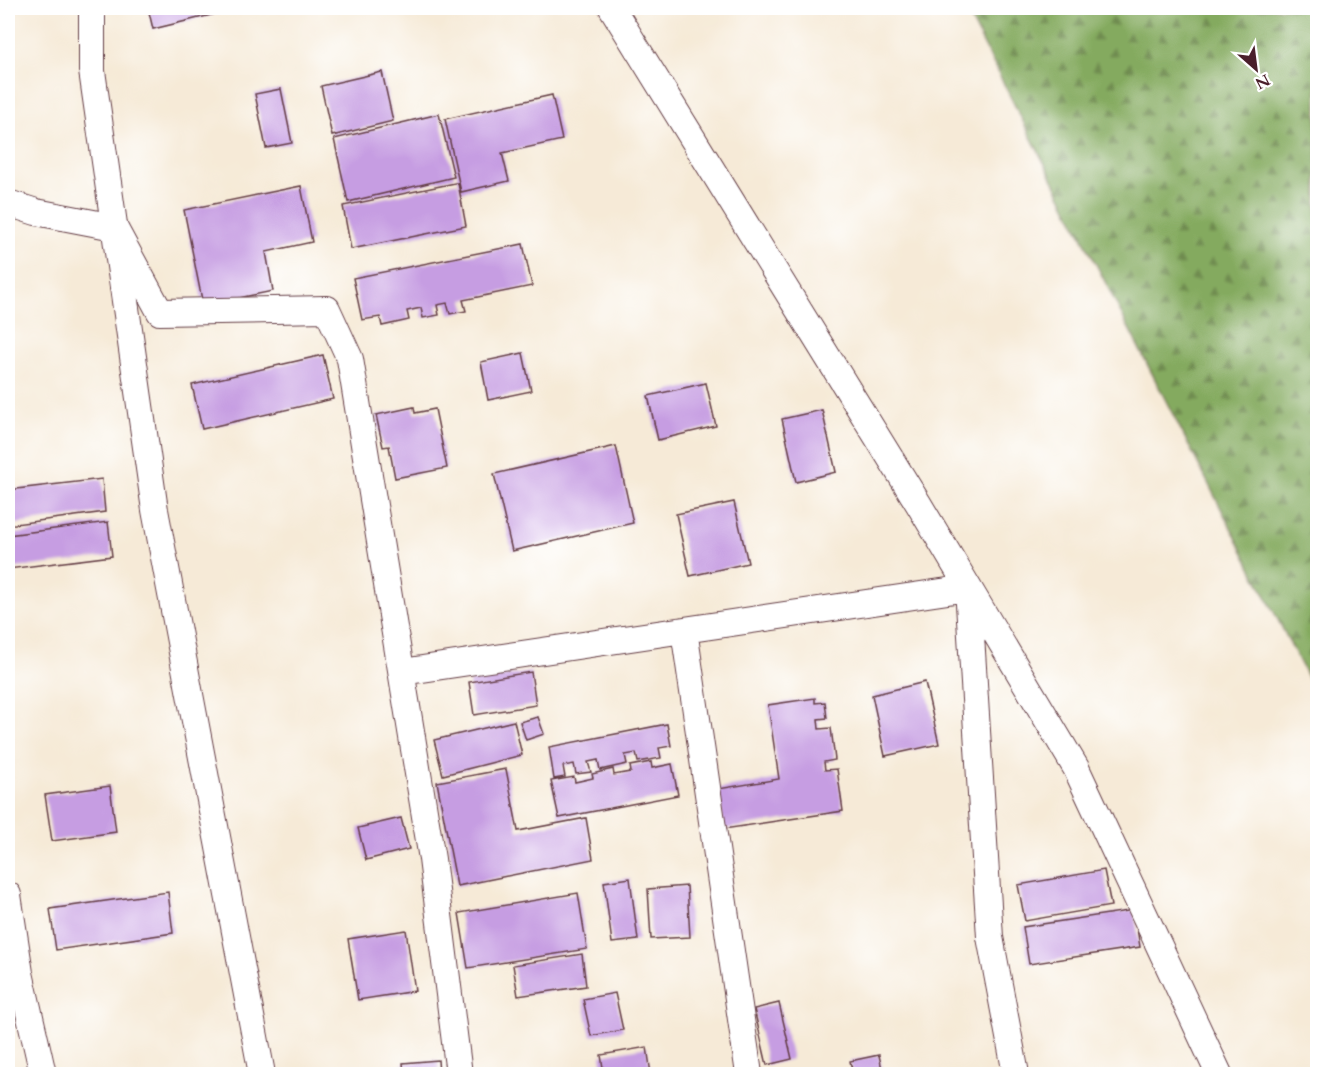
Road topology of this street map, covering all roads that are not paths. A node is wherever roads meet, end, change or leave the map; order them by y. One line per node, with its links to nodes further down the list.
1 (92, 8): 4 (street)
2 (612, 8): 5 (street)
3 (8, 203): 4 (street)
4 (114, 227): 7 (street); 10 (street)
5 (968, 588): 6 (street); 13 (street); 14 (street)
6 (684, 630): 7 (street); 12 (street)
7 (402, 672): 11 (street)
8 (8, 895): 9 (street)
9 (43, 1074)
10 (262, 1074)
11 (459, 1074)
12 (749, 1074)
13 (1016, 1074)
14 (1219, 1074)

